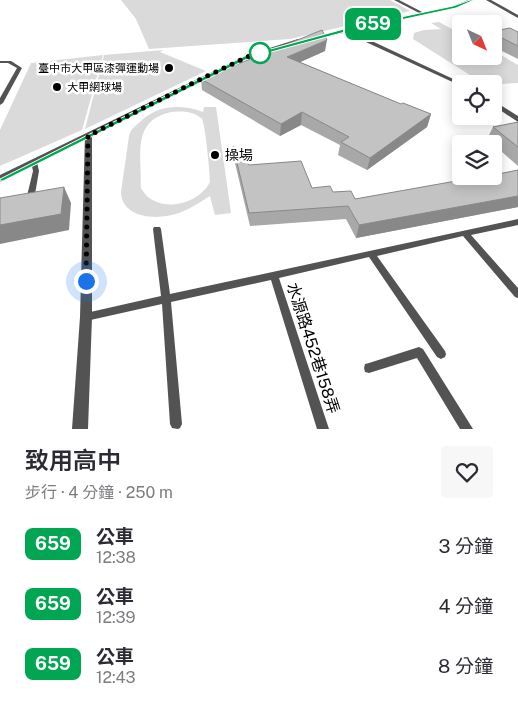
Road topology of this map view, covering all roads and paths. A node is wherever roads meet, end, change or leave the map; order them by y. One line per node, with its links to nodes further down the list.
1 (396, 0): 6 (lane)
2 (472, 0): 6 (street)
3 (488, 0): 5 (lane)
4 (518, 9): 5 (lane)
5 (506, 11): 7 (lane)
6 (424, 14): 8 (street)
7 (518, 17)
8 (344, 30): 10 (street); 14 (street)
9 (0, 62): 11 (lane)
10 (452, 80)
11 (0, 103)
12 (502, 109): 13 (street)
13 (518, 120)
14 (88, 136): 15 (street); 26 (street)
15 (34, 162): 16 (street); 17 (lane)
16 (0, 179)
17 (30, 200)
18 (518, 222): 20 (lane, 水源路452巷158弄)
19 (157, 229): 25 (lane)
20 (465, 234): 21 (lane, 水源路452巷158弄); 23 (lane)
21 (372, 255): 22 (lane, 水源路452巷158弄); 27 (lane)
22 (274, 276): 25 (lane, 水源路452巷158弄); 31 (lane, 水源路452巷158弄)
23 (514, 283): 24 (lane)
24 (518, 294)
25 (166, 298): 26 (lane, 水源路452巷158弄); 29 (lane)
26 (86, 317): 30 (street)
27 (441, 354)
28 (369, 368): 32 (lane)
29 (176, 424)
30 (80, 429)
31 (323, 429)
32 (467, 429)

